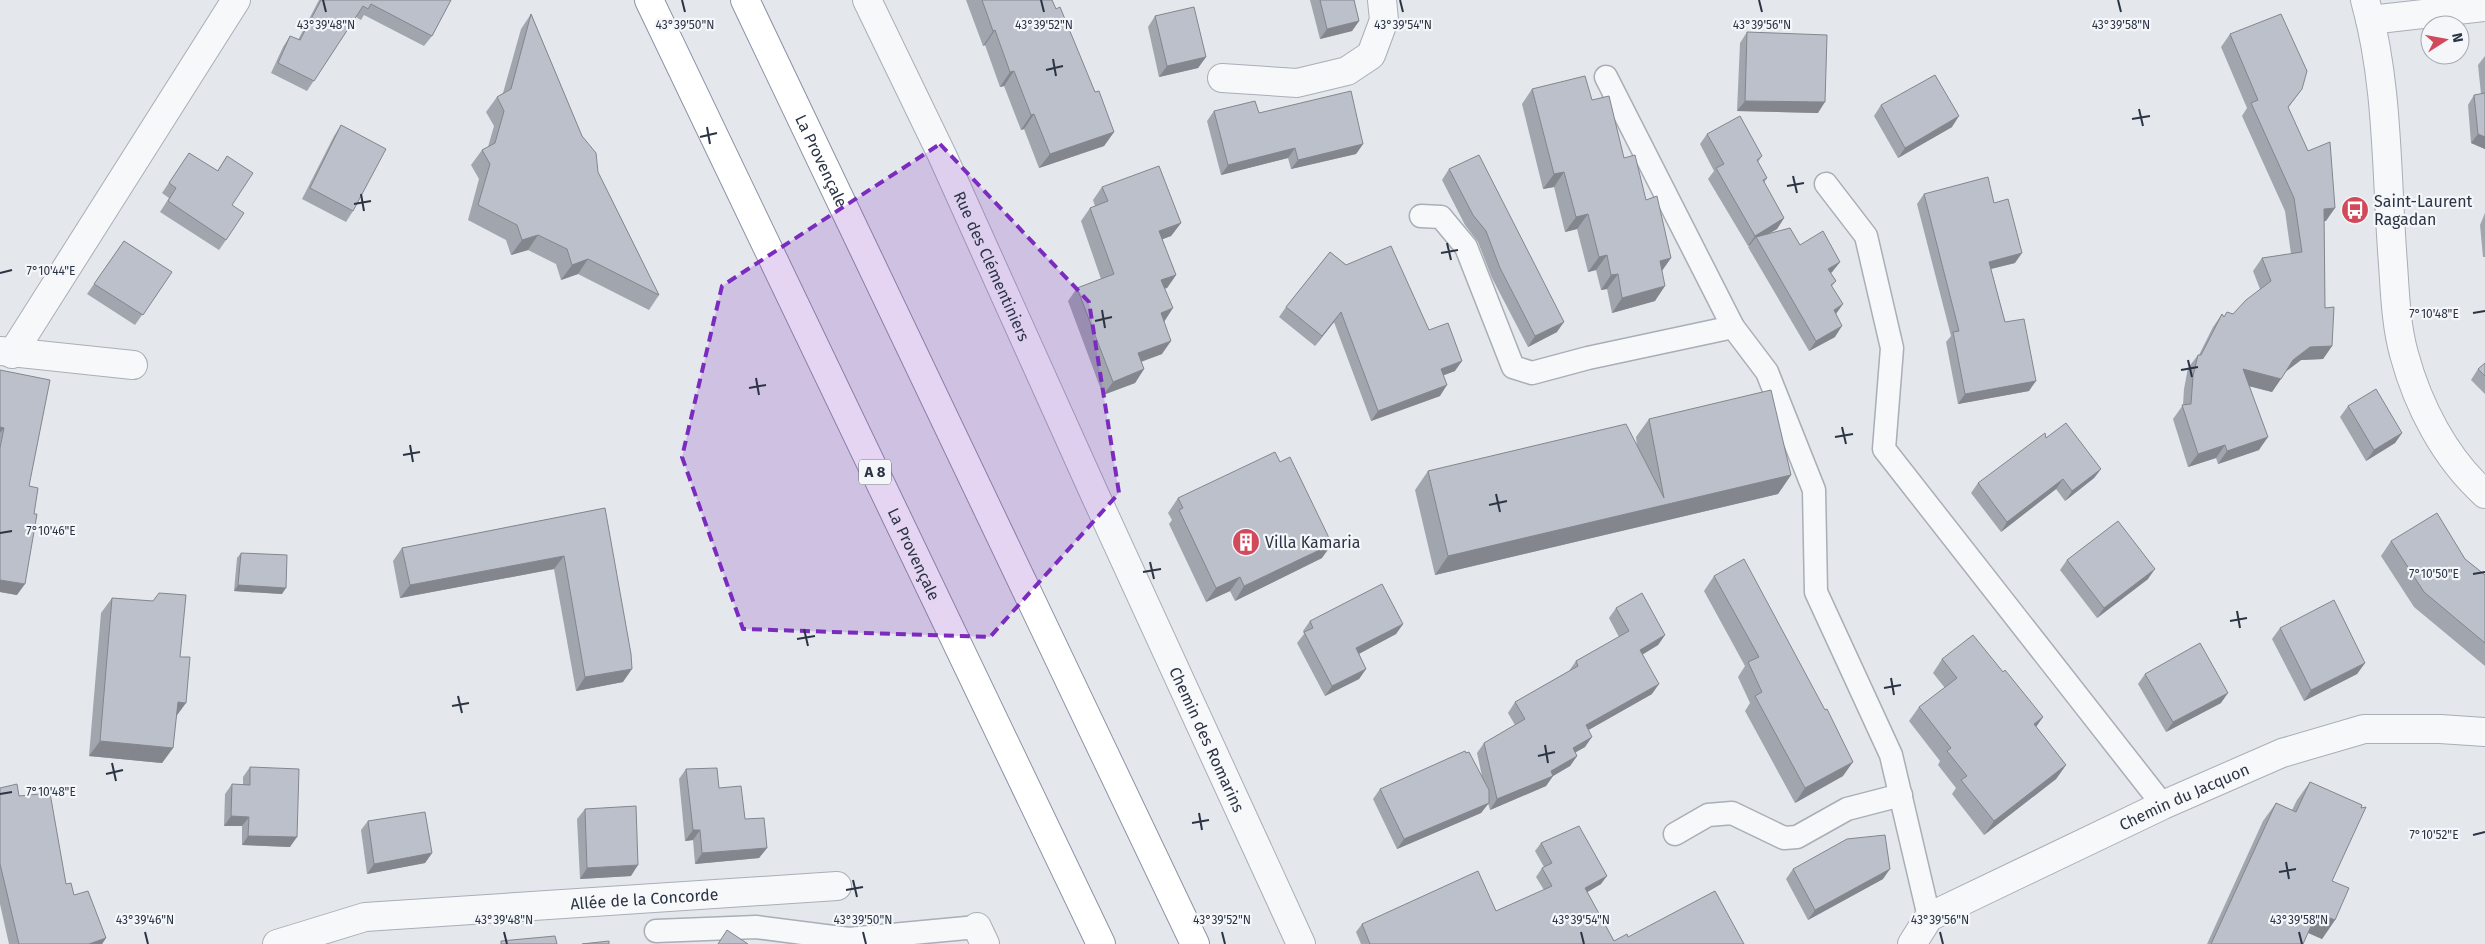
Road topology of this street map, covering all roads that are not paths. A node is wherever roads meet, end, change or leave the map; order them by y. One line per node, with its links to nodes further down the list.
1 (236, 0): 13 (street)
2 (649, 0): 26 (highway, La Provençale / A 8)
3 (745, 0): 27 (highway, La Provençale)
4 (867, 0): 16 (street, Rue des Clémentiniers)
5 (1382, 0): 9 (street)
6 (2485, 6): 7 (street)
7 (2367, 10): 15 (street)
8 (1606, 76): 12 (lane)
9 (1222, 78)
10 (1826, 184): 19 (lane)
11 (1421, 216): 12 (lane)
12 (1733, 327): 18 (lane)
13 (6, 352): 14 (street)
14 (133, 365)
15 (2485, 494)
16 (1112, 534): 28 (street, Chemin des Romarins)
17 (2485, 732): 19 (street, Chemin du Jacquon)
18 (1900, 795): 20 (lane); 22 (lane)
19 (2164, 805): 22 (street, Chemin du Jacquon)
20 (1675, 834)
21 (837, 886): 25 (street, Allée de la Concorde)
22 (1929, 917): 29 (street)
23 (656, 931): 24 (lane)
24 (981, 936)
25 (276, 944)
26 (1101, 944)
27 (1195, 944)
28 (1301, 944)
29 (1912, 944)

